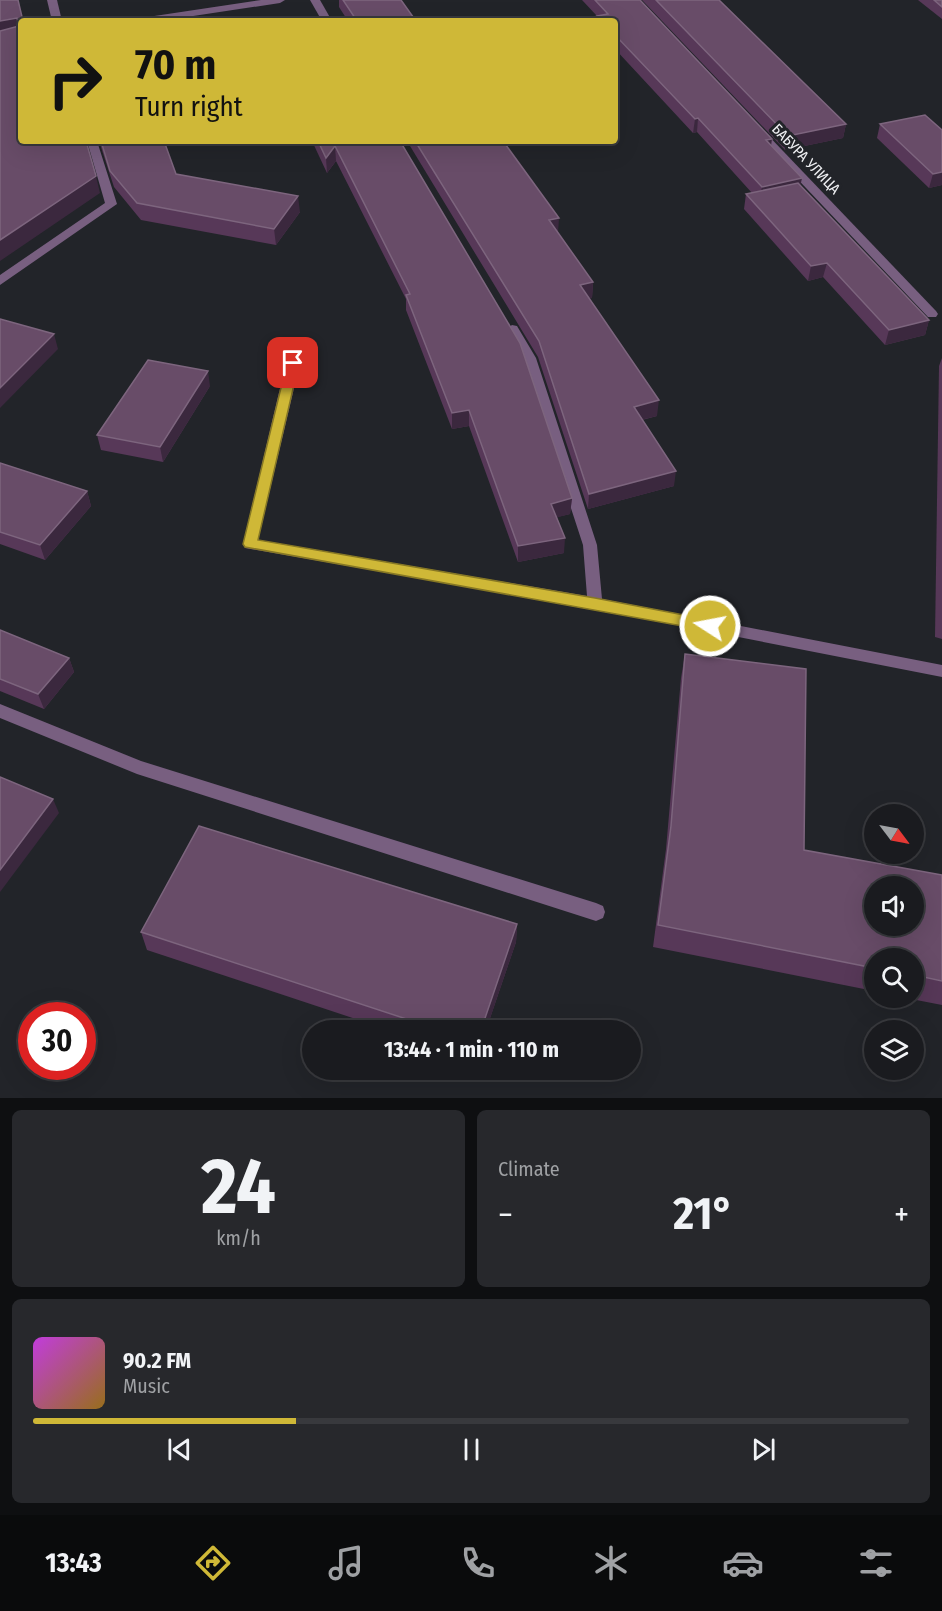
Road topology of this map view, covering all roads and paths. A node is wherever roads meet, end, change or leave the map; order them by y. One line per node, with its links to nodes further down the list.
1 (52, 0): 4 (street)
2 (280, 0): 5 (street)
3 (315, 0): 6 (street)
4 (56, 18)
5 (161, 18)
6 (325, 18)
7 (747, 119): 10 (street, БАБУРА УЛИЦА)
8 (93, 144): 9 (street)
9 (0, 281)
10 (932, 314)
11 (505, 318): 13 (street)
12 (293, 363): 13 (street)
13 (595, 603): 14 (street)
14 (942, 671)
15 (0, 711): 16 (street)
16 (596, 912)

